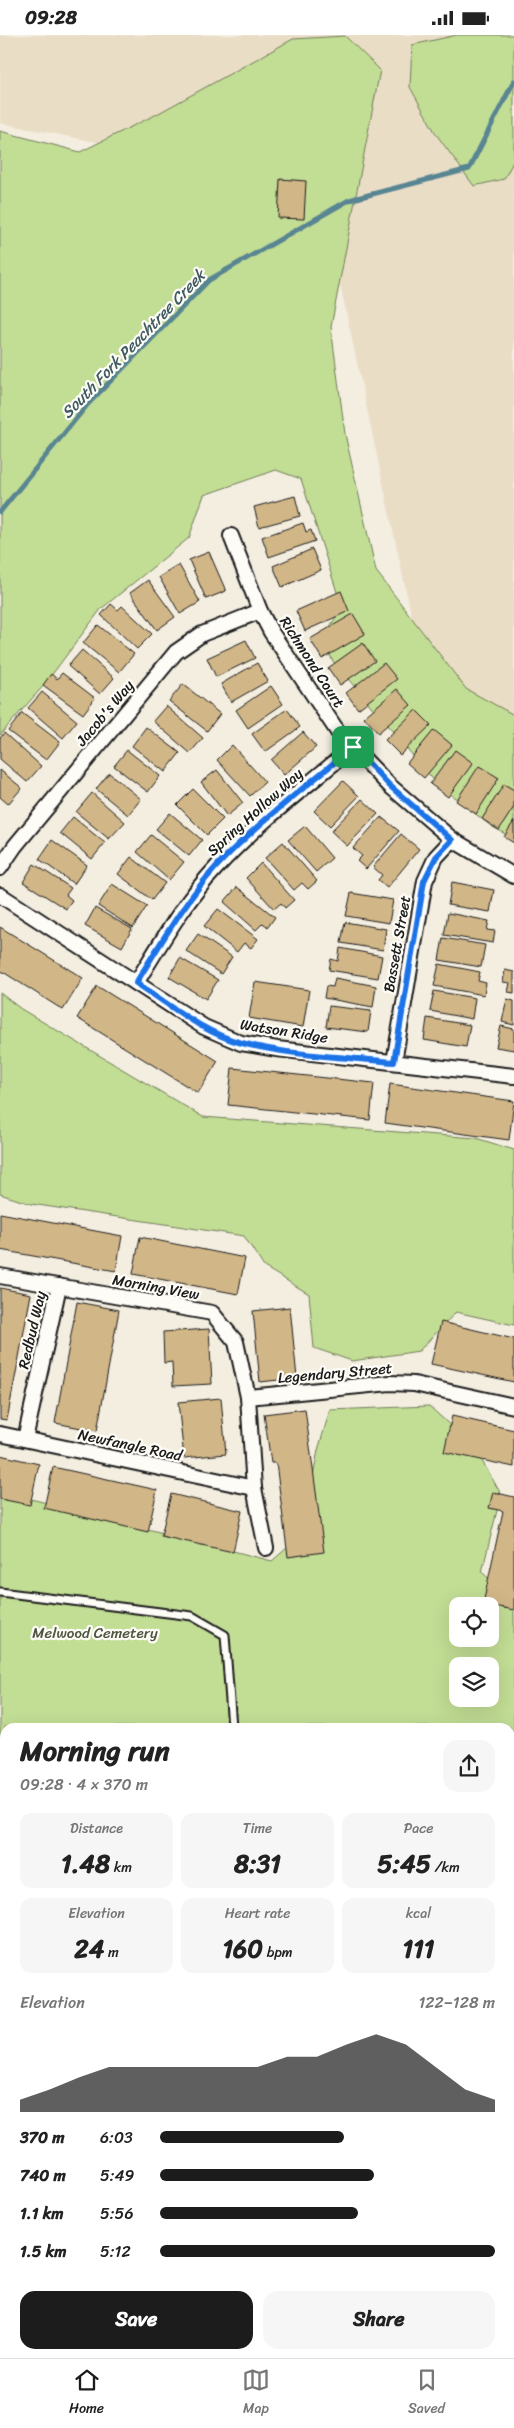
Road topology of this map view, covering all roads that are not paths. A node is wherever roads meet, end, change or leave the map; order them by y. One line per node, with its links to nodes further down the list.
1 (231, 536): 2 (street, Richmond Court)
2 (260, 611): 3 (street, Richmond Court); 5 (street, Jacob's Way)
3 (353, 747): 4 (street, Richmond Court); 8 (street, Spring Hollow Way)
4 (452, 840): 6 (street, Richmond Court); 9 (street, Bassett Street)
5 (0, 868)
6 (514, 876)
7 (0, 895): 8 (street, Watson Ridge)
8 (136, 983): 9 (street, Watson Ridge)
9 (394, 1062): 10 (street, Watson Ridge)
10 (514, 1076)
11 (0, 1276): 12 (street, Morning View)
12 (59, 1286): 13 (street, Morning View); 16 (street, Redbud Way)
13 (248, 1397): 14 (street, Legendary Street); 17 (street, Morning View)
14 (514, 1406)
15 (0, 1434): 16 (street, Newfangle Road)
16 (25, 1439): 17 (street, Newfangle Road)
17 (254, 1488): 18 (street, Morning View)
18 (266, 1548)
19 (0, 1592): 20 (lane)
20 (232, 1723)

